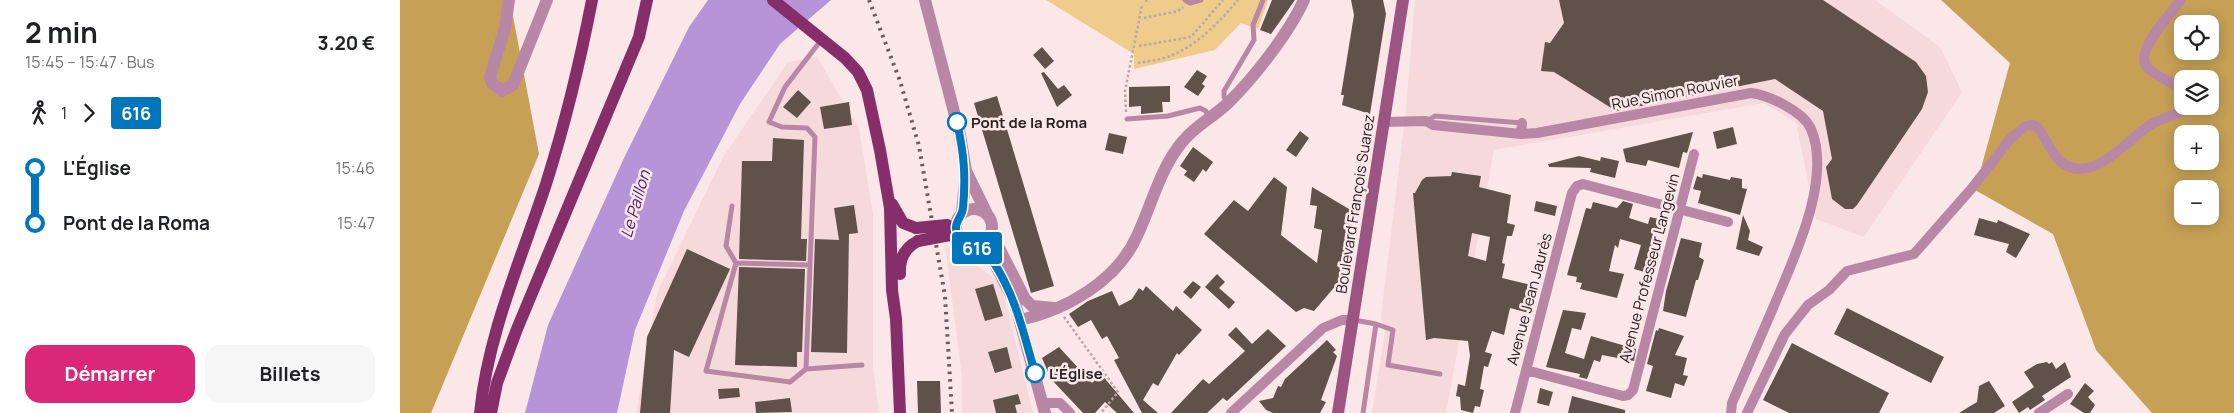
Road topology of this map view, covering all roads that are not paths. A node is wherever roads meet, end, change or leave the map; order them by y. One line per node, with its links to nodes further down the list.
1 (509, 0): 2 (street)
2 (547, 0)
3 (592, 0): 48 (main road)
4 (647, 0): 14 (main road)
5 (654, 0): 14 (main road)
6 (773, 0): 15 (main road)
7 (925, 0): 26 (street)
8 (1201, 0): 13 (lane)
9 (1263, 0): 17 (lane)
10 (1304, 0): 17 (street)
11 (1403, 0): 22 (main road, Boulevard François Suarez)
12 (2181, 0): 16 (street)
13 (1187, 2)
14 (644, 19): 49 (main road)
15 (819, 36): 27 (main road); 36 (lane)
16 (2174, 83)
17 (1228, 103): 19 (street)
18 (2174, 115): 57 (street)
19 (1209, 118): 20 (lane); 37 (street)
20 (1127, 119)
21 (1426, 121): 22 (street, Rue Simon Rouvier); 23 (lane); 24 (street, Rue Simon Rouvier)
22 (1384, 122): 40 (main road, Boulevard François Suarez)
23 (1522, 123): 24 (street)
24 (1520, 134): 56 (street, Rue Simon Rouvier)
25 (1694, 154): 29 (street, Avenue Professeur Langevin)
26 (966, 171): 30 (street); 32 (street)
27 (888, 192): 32 (main road, bridge); 38 (main road)
28 (732, 206): 35 (lane)
29 (1680, 208): 31 (street); 44 (street, Avenue Jean Jaurès); 44 (street, Avenue Professeur Langevin)
30 (987, 214): 32 (street); 33 (street)
31 (1728, 222)
32 (955, 226): 34 (street); 38 (main road, bridge)
33 (992, 234): 34 (street); 37 (street)
34 (974, 246): 39 (street)
35 (736, 263): 36 (lane); 43 (lane)
36 (810, 266): 43 (lane)
37 (1058, 308): 39 (street)
38 (896, 319): 50 (main road)
39 (1020, 320): 47 (street)
40 (1353, 320): 41 (lane); 52 (street); 53 (main road, Boulevard François Suarez)
41 (1376, 324): 45 (lane); 54 (lane)
42 (862, 365): 43 (lane)
43 (806, 369)
44 (1526, 370): 55 (street, Avenue Jean Jaurès)
45 (1440, 374)
46 (2068, 394): 58 (street)
47 (1044, 408): 51 (street)
48 (480, 413)
49 (491, 413)
50 (900, 413)
51 (1070, 413)
52 (1231, 413)
53 (1338, 413)
54 (1363, 413)
55 (1515, 413)
56 (1731, 413)
57 (1747, 413)
58 (2039, 413)

